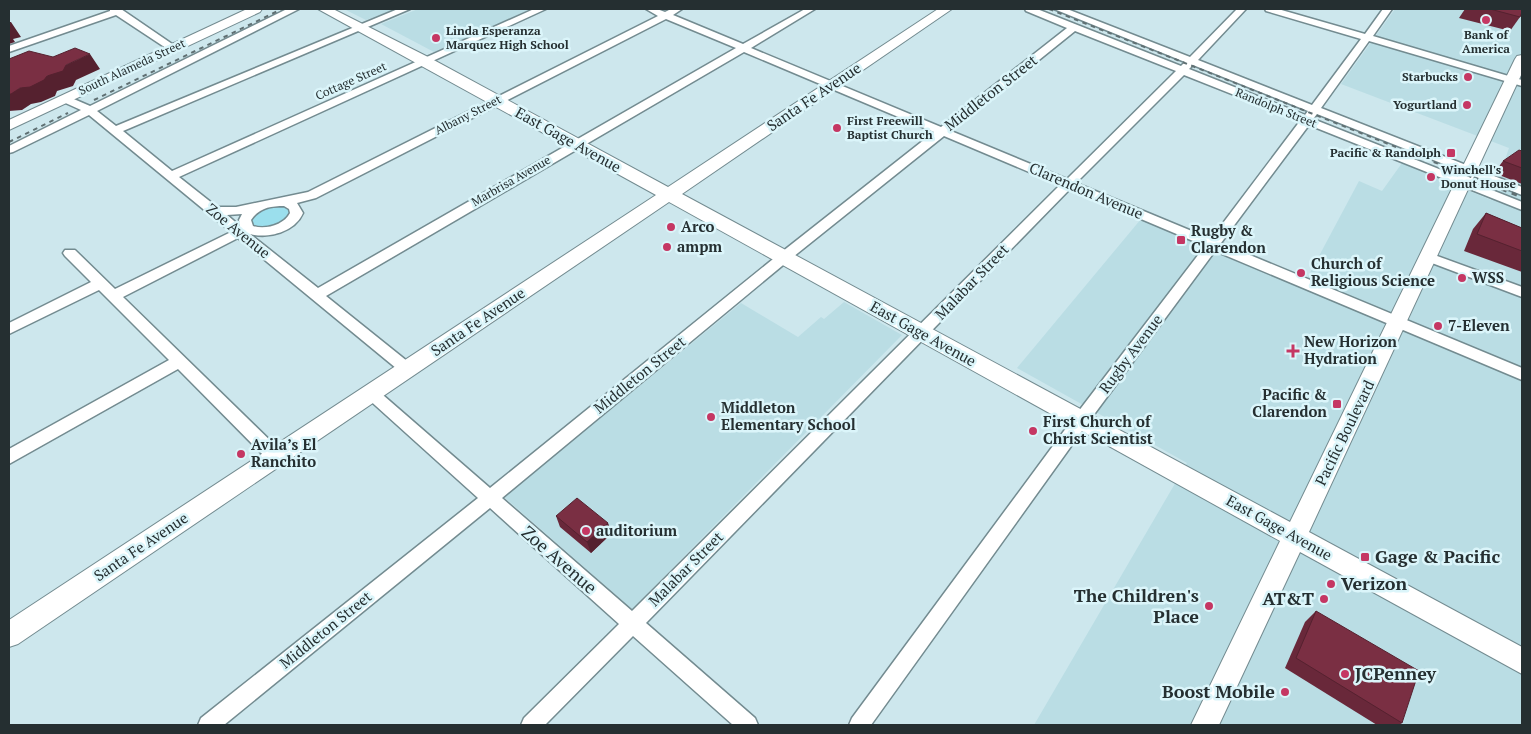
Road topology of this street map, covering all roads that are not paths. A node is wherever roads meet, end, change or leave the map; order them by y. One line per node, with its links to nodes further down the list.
1 (254, 9): 21 (main road, South Alameda Street)
2 (294, 9): 32 (street)
3 (324, 9): 19 (main road, East Gage Avenue)
4 (405, 9): 19 (street)
5 (541, 9): 26 (street, Cottage Street)
6 (650, 9): 17 (street, Clarendon Avenue)
7 (678, 9): 17 (street, Albany Street)
8 (811, 9): 22 (street, Marbrisa Avenue)
9 (946, 9): 29 (main road, Santa Fe Avenue)
10 (1030, 9): 18 (street, Randolph Street)
11 (1059, 9): 18 (street, Randolph Street)
12 (1242, 9): 25 (street, Malabar Street)
13 (1269, 9): 20 (street)
14 (1388, 9): 20 (street, Rugby Avenue)
15 (116, 10): 21 (street); 23 (street)
16 (1093, 11): 18 (street, Middleton Street)
17 (665, 15): 22 (street, Clarendon Avenue); 31 (street, Albany Street)
18 (1079, 23): 25 (street, Randolph Street); 27 (street, Randolph Street); 36 (street, Middleton Street)
19 (359, 27): 26 (main road, East Gage Avenue); 35 (street)
20 (1366, 37): 28 (street); 33 (street, Rugby Avenue)
21 (173, 48): 30 (main road, South Alameda Street)
22 (743, 48): 29 (street, Clarendon Avenue); 37 (street, Marbrisa Avenue)
23 (9, 49)
24 (1522, 59): 28 (main road, Pacific Boulevard)
25 (1191, 60): 27 (street, Malabar Street); 33 (street, Randolph Street)
26 (425, 61): 31 (main road, East Gage Avenue); 39 (street, Cottage Street)
27 (1182, 70): 33 (street, Randolph Street); 41 (street, Malabar Street)
28 (1517, 81): 40 (main road, Pacific Boulevard)
29 (832, 85): 36 (street, Clarendon Avenue); 44 (main road, Santa Fe Avenue)
30 (65, 99): 32 (street, Zoe Avenue); 34 (main road, South Alameda Street)
31 (496, 101): 37 (main road, East Gage Avenue); 43 (street, Albany Street)
32 (90, 110): 35 (street, Zoe Avenue); 38 (street)
33 (1310, 114): 40 (street, Randolph Street); 52 (street, Rugby Avenue)
34 (9, 126)
35 (115, 130): 39 (street, Zoe Avenue)
36 (943, 132): 41 (street, Clarendon Avenue); 56 (street, Middleton Street)
37 (575, 144): 44 (main road, East Gage Avenue); 59 (street, Marbrisa Avenue)
38 (9, 150)
39 (171, 176): 48 (street, Zoe Avenue)
40 (1465, 176): 42 (street, Randolph Street); 46 (street, Randolph Street); 55 (main road, Pacific Boulevard)
41 (1068, 184): 52 (street, Clarendon Avenue); 63 (street, Malabar Street)
42 (1522, 191)
43 (312, 195): 45 (street, Albany Street); 49 (street, Albany Street)
44 (668, 195): 56 (main road, East Gage Avenue); 65 (main road, Santa Fe Avenue)
45 (278, 202): 47 (street, Albany Street); 49 (street)
46 (1522, 206)
47 (258, 207): 48 (street, Albany Street); 51 (street)
48 (213, 210): 51 (street, Zoe Avenue)
49 (295, 214): 50 (street, Albany Street)
50 (282, 227): 51 (street); 54 (street, Albany Street)
51 (243, 230): 54 (street, Zoe Avenue); 60 (street)
52 (1213, 244): 61 (street, Clarendon Avenue); 68 (street, Rugby Avenue)
53 (70, 253): 57 (street)
54 (266, 254): 59 (street, Zoe Avenue)
55 (1429, 257): 58 (street); 61 (main road, Pacific Boulevard)
56 (783, 258): 63 (main road, East Gage Avenue); 71 (street, Middleton Street)
57 (101, 283): 60 (street); 62 (street)
58 (1522, 292)
59 (317, 295): 65 (street, Zoe Avenue)
60 (113, 296): 64 (street)
61 (1398, 322): 66 (street, Clarendon Avenue); 72 (main road, Pacific Boulevard)
62 (9, 329)
63 (922, 333): 68 (main road, East Gage Avenue); 73 (street, Malabar Street)
64 (179, 361): 69 (street); 70 (street)
65 (407, 369): 67 (main road, Santa Fe Avenue)
66 (1522, 374)
67 (371, 393): 70 (main road, Santa Fe Avenue); 71 (street, Zoe Avenue)
68 (1081, 420): 72 (main road, East Gage Avenue); 79 (street, Rugby Avenue)
69 (9, 457)
70 (276, 457): 74 (main road, Santa Fe Avenue)
71 (489, 499): 73 (street, Zoe Avenue); 76 (street, Middleton Street)
72 (1296, 537): 75 (main road, East Gage Avenue); 80 (main road, Pacific Boulevard)
73 (632, 624): 77 (street, Malabar Street); 78 (street, Zoe Avenue)
74 (9, 635)
75 (1522, 661)
76 (208, 725)
77 (531, 725)
78 (748, 725)
79 (859, 725)
80 (1205, 725)

